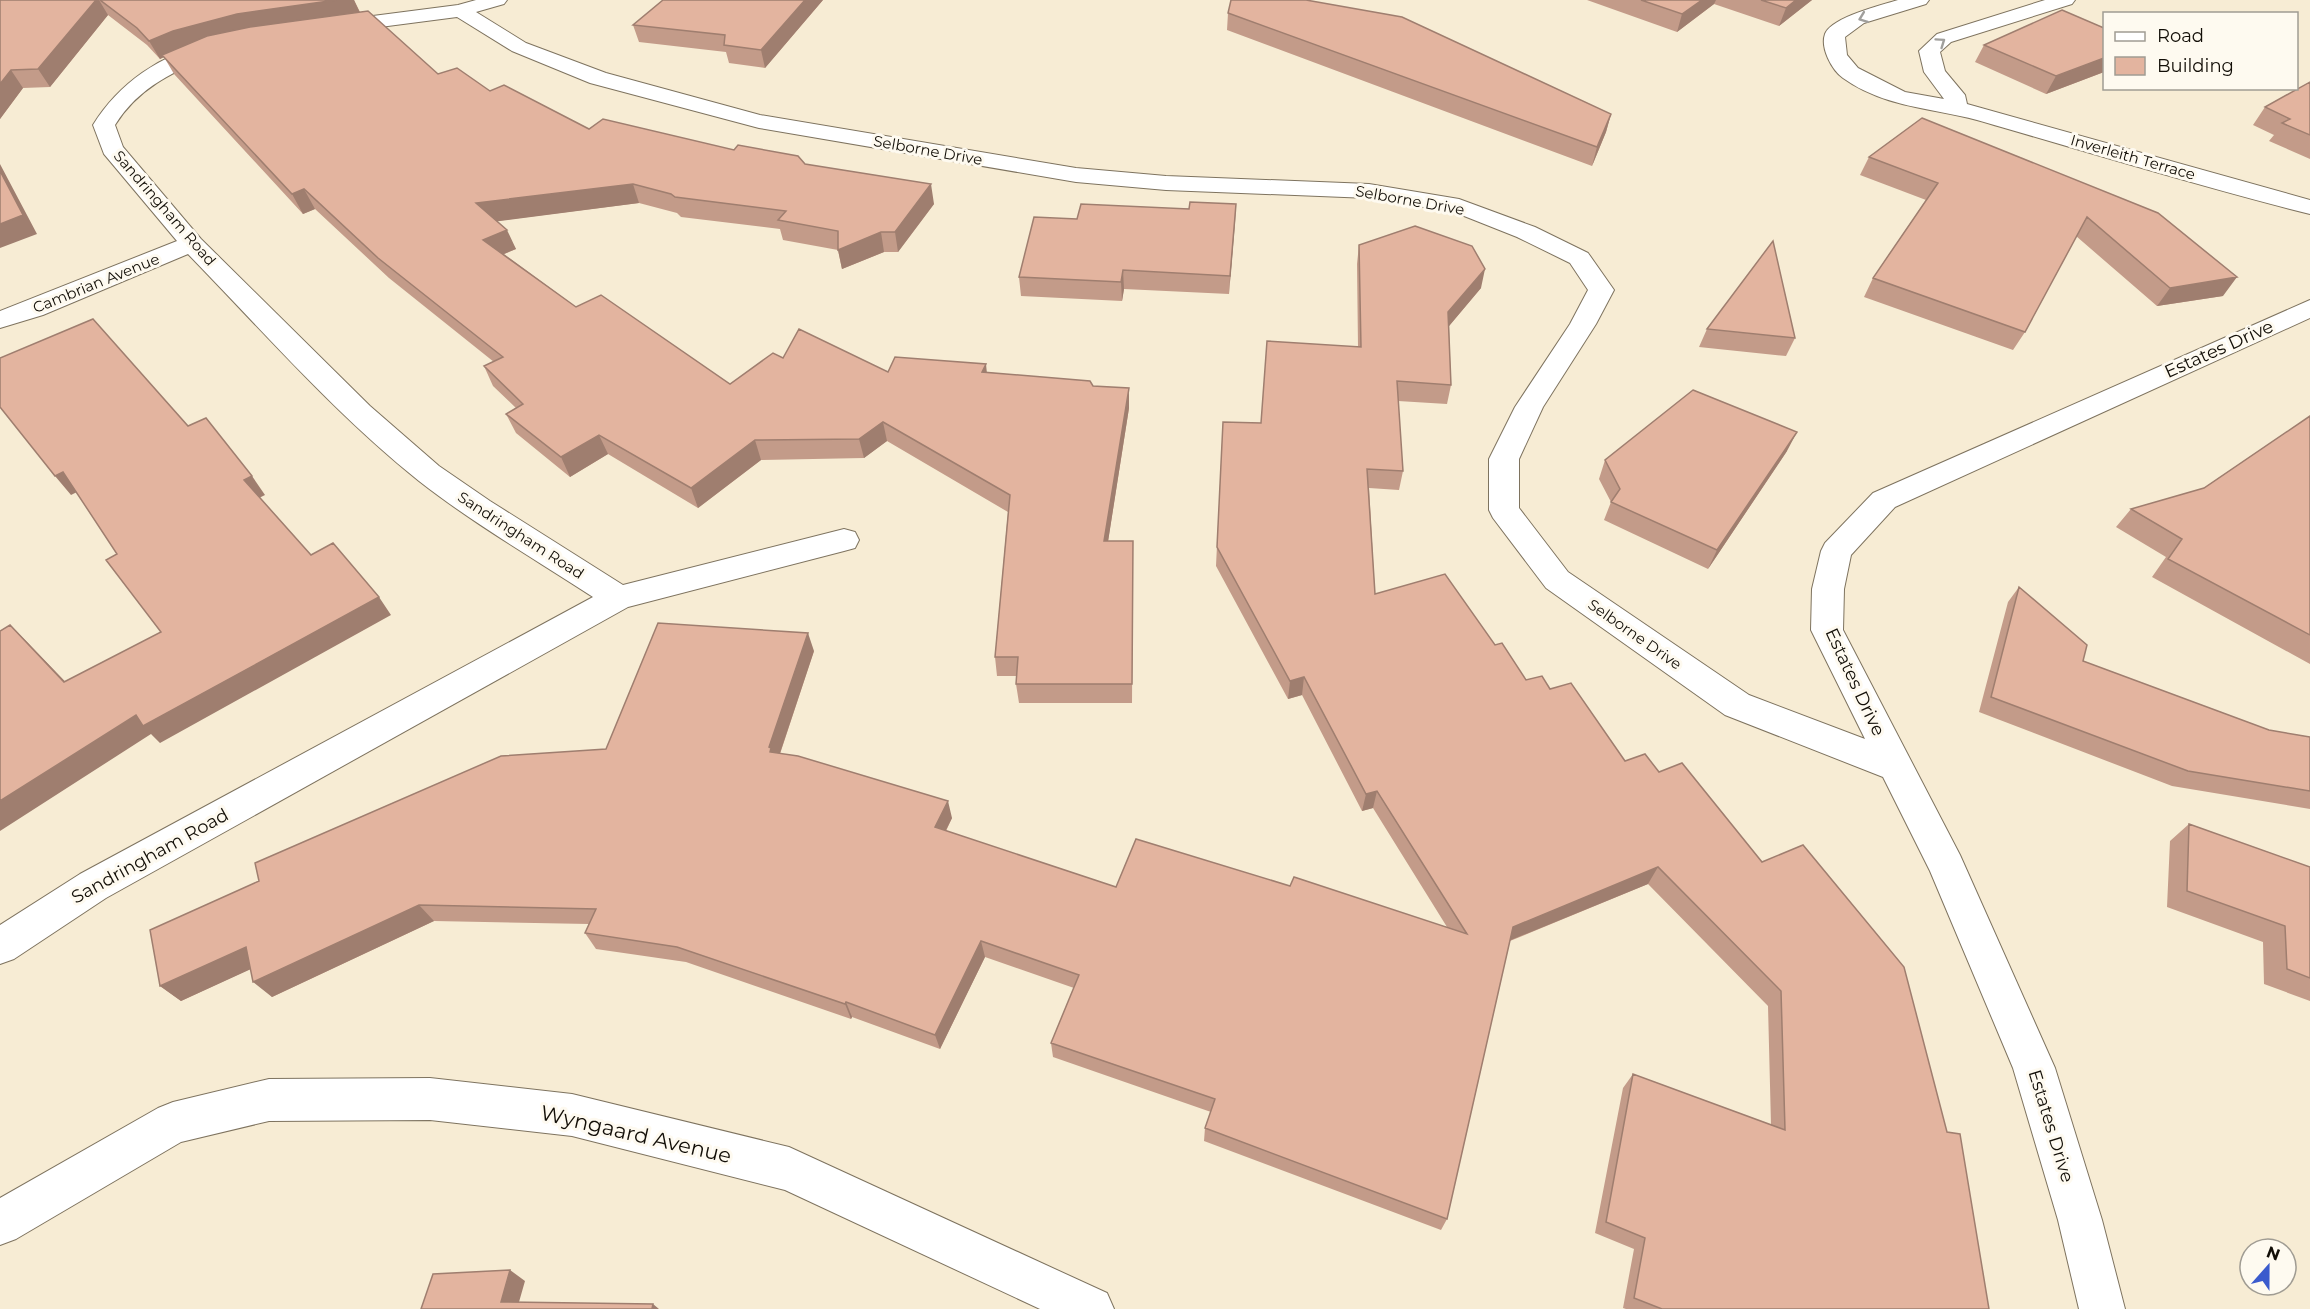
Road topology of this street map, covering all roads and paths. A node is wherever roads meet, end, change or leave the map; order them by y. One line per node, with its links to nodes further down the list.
1 (497, 0): 4 (street)
2 (1919, 0): 7 (street, Inverleith Terrace, one-way to 7)
3 (2065, 0): 7 (street, one-way to 3)
4 (460, 11): 5 (street); 14 (street, Selborne Drive)
5 (306, 31)
6 (239, 42): 9 (street, Sandringham Road)
7 (1957, 108): 8 (street, Inverleith Terrace)
8 (2310, 207)
9 (192, 244): 11 (street, Cambrian Avenue); 13 (street, Sandringham Road)
10 (2310, 308): 14 (street, Estates Drive)
11 (0, 320)
12 (844, 540): 13 (street, Sandringham Road)
13 (619, 598): 15 (street, Sandringham Road)
14 (1895, 766): 18 (street, Estates Drive)
15 (0, 946)
16 (0, 1223): 17 (street, Wyngaard Avenue)
17 (1091, 1309)
18 (2102, 1309)

